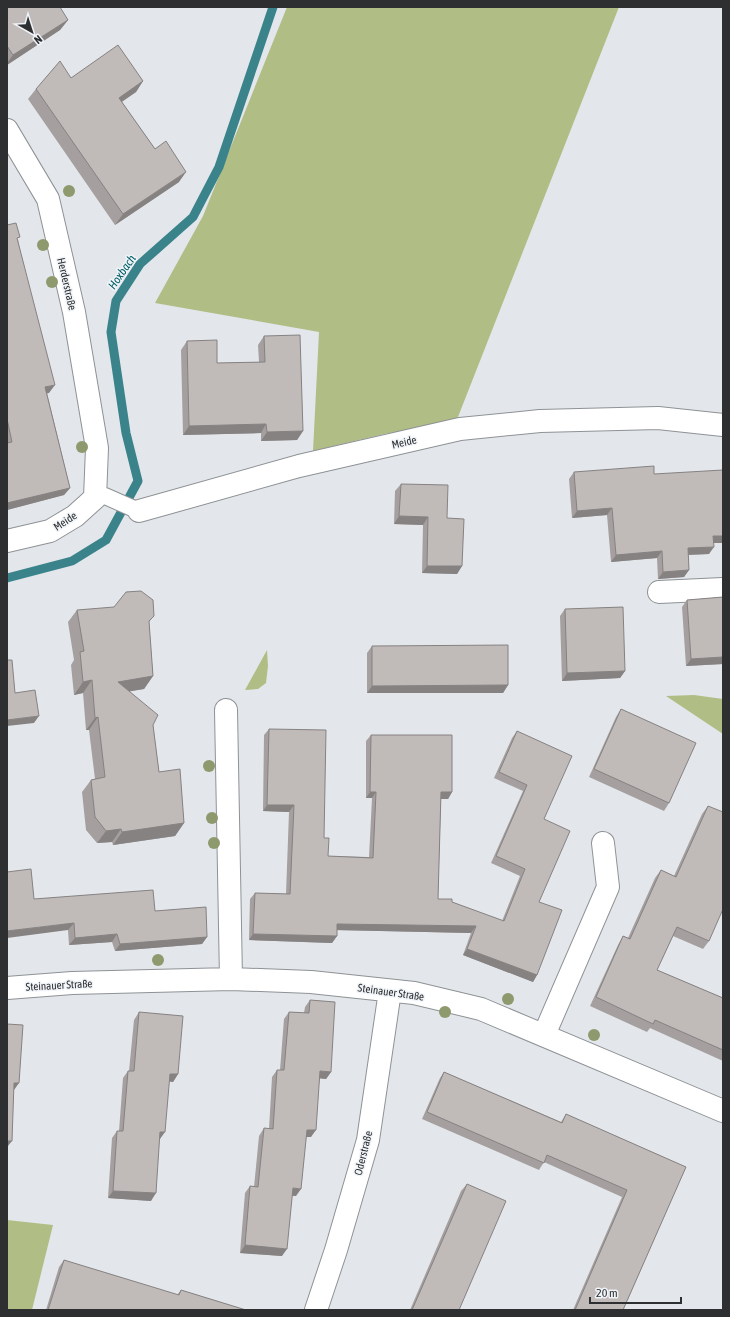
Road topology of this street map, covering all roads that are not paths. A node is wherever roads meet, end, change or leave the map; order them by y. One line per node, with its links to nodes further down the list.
1 (7, 130): 3 (street, Herderstraße)
2 (723, 425): 4 (street, Meide)
3 (100, 497): 4 (lane, Meide); 5 (street, Meide)
4 (139, 511)
5 (7, 541)
6 (723, 589): 7 (street)
7 (659, 592)
8 (226, 710): 10 (street)
9 (603, 843): 13 (street)
10 (231, 979): 11 (street, Steinauer Straße); 12 (street, Steinauer Straße)
11 (7, 988)
12 (390, 991): 13 (street, Steinauer Straße); 15 (street, Oderstraße)
13 (544, 1035): 14 (street, Steinauer Straße)
14 (723, 1111)
15 (316, 1310)

